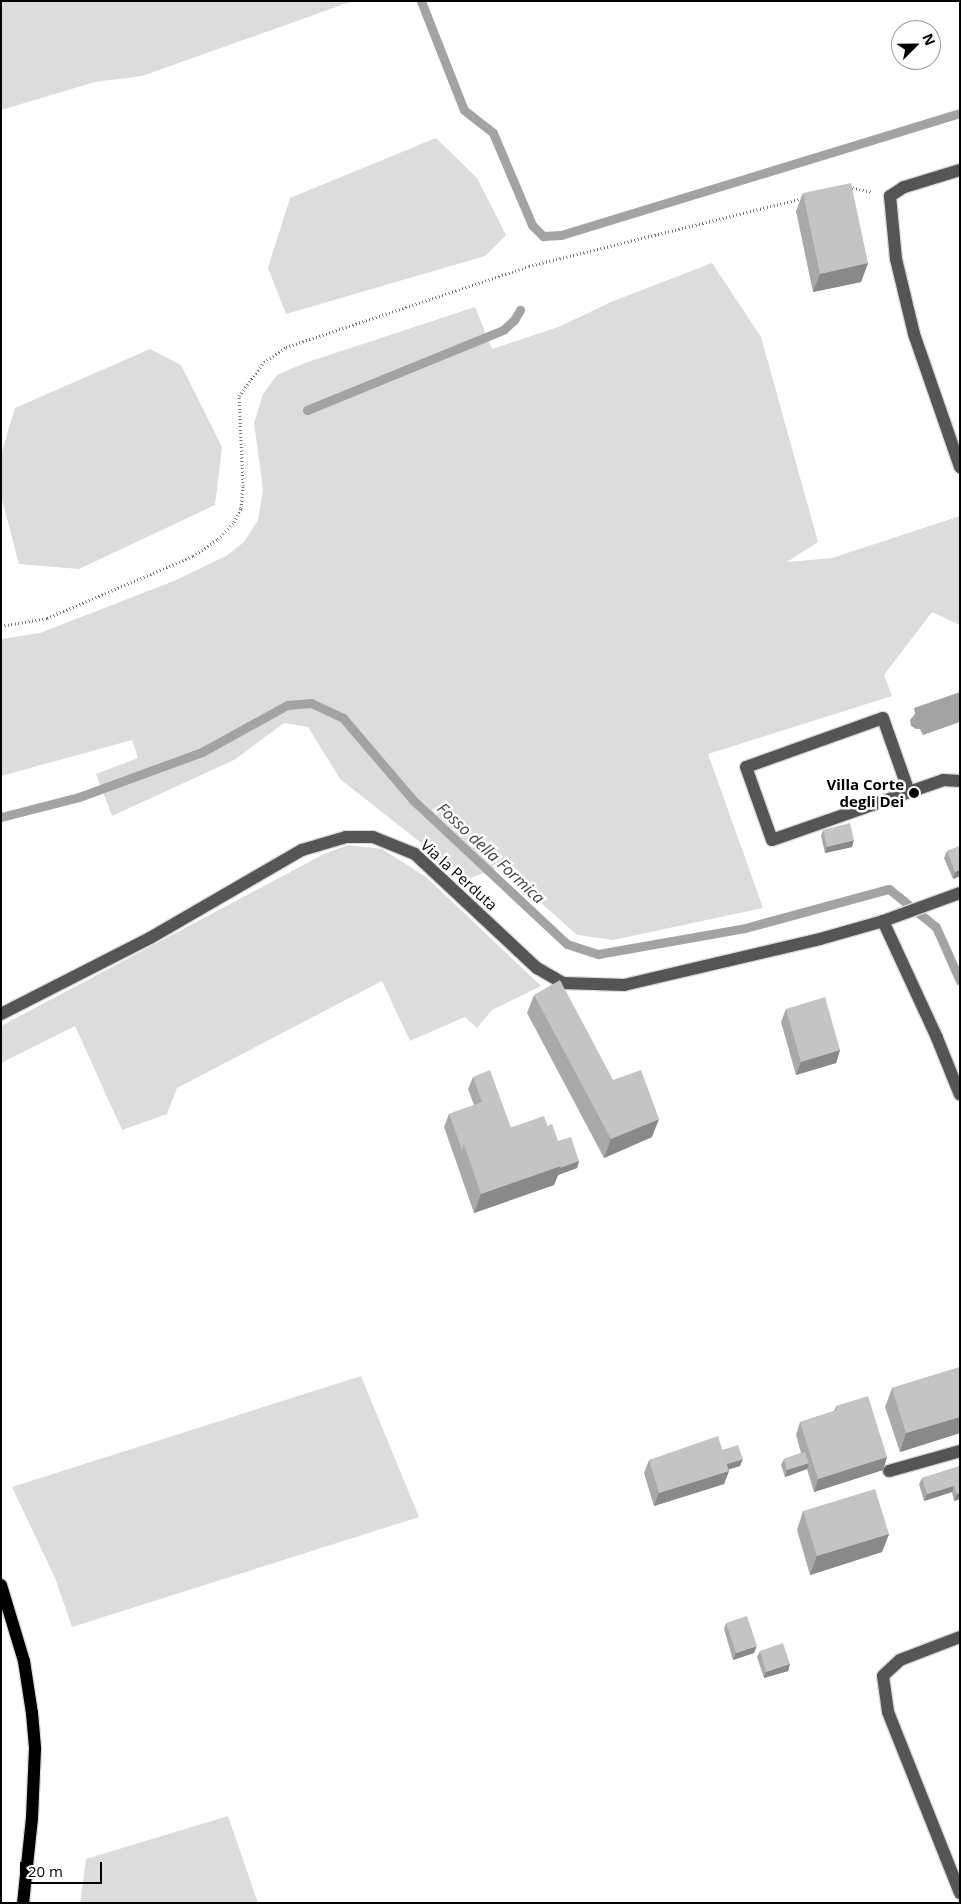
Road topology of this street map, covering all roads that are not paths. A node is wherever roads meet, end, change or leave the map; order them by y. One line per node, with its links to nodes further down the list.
1 (960, 170): 2 (street)
2 (960, 467)
3 (960, 781): 4 (street)
4 (909, 792): 4 (street)
5 (960, 893): 6 (street, Via la Perduta)
6 (883, 921): 7 (street, Via la Perduta); 8 (street)
7 (1, 1014)
8 (960, 1095)
9 (960, 1451): 10 (street)
10 (889, 1471)
11 (1, 1585): 14 (main road)
12 (960, 1637): 13 (street)
13 (960, 1893)
14 (23, 1903)

